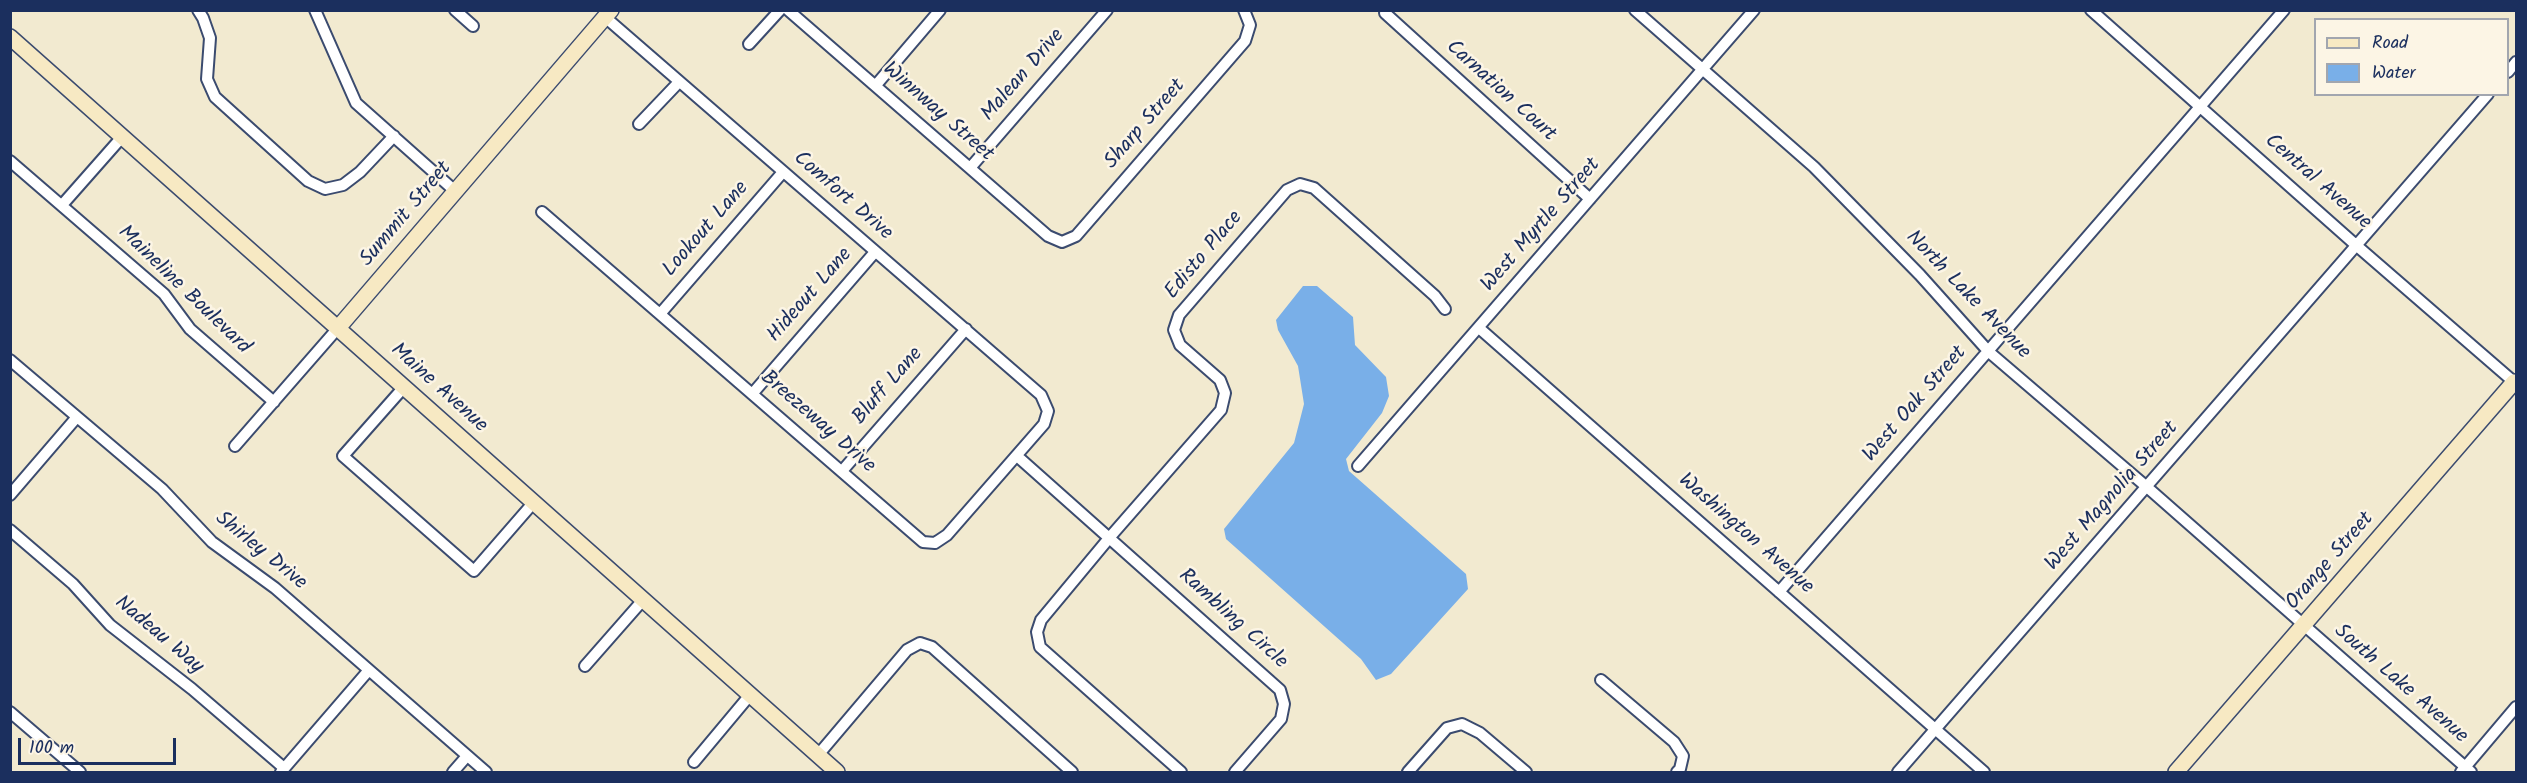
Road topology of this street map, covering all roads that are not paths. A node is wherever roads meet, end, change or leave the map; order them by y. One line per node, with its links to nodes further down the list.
1 (198, 10): 24 (street)
2 (315, 10): 24 (street)
3 (455, 10): 15 (street)
4 (780, 10): 17 (street)
5 (788, 10): 20 (street, Winnway Street)
6 (940, 10): 20 (street)
7 (1107, 10): 27 (street, Malean Drive)
8 (1244, 10): 33 (street, Sharp Street)
9 (1635, 10): 18 (street, North Lake Avenue)
10 (1754, 10): 18 (street, West Myrtle Street)
11 (2091, 10): 22 (street, Central Avenue)
12 (2284, 10): 22 (street, West Oak Street)
13 (1385, 12): 30 (street, Carnation Court)
14 (608, 14): 19 (street, Comfort Drive); 29 (street, Summit Street)
15 (473, 26)
16 (10, 37): 25 (street, Maine Avenue)
17 (749, 44)
18 (1702, 70): 30 (street, West Myrtle Street); 41 (street, North Lake Avenue)
19 (679, 82): 23 (street); 28 (street, Comfort Drive)
20 (876, 85): 27 (street, Winnway Street)
21 (2486, 96): 34 (street, West Magnolia Street)
22 (2200, 108): 34 (street, Central Avenue); 41 (street, West Oak Street)
23 (639, 124)
24 (394, 136): 29 (street)
25 (122, 137): 31 (street); 38 (street, Maine Avenue)
26 (10, 161): 31 (street, Maineline Boulevard)
27 (970, 168): 33 (street, Winnway Street)
28 (783, 172): 35 (street, Comfort Drive); 37 (street, Lookout Lane)
29 (455, 191): 38 (street, Summit Street)
30 (1590, 199): 39 (street, West Myrtle Street)
31 (62, 205): 46 (street, Maineline Boulevard)
32 (542, 212): 37 (street, Breezeway Drive)
33 (1062, 242)
34 (2356, 246): 43 (street, Central Avenue); 53 (street, West Magnolia Street)
35 (875, 252): 40 (street, Comfort Drive); 45 (street, Hideout Lane)
36 (1445, 309): 57 (street, Edisto Place)
37 (660, 314): 45 (street, Breezeway Drive)
38 (338, 328): 44 (street, Maine Avenue); 46 (street, Summit Street)
39 (1479, 328): 51 (street, West Myrtle Street); 58 (street, Washington Avenue)
40 (966, 329): 47 (street, Comfort Drive); 52 (street, Bluff Lane)
41 (1989, 352): 53 (street, North Lake Avenue); 58 (street, West Oak Street)
42 (10, 360): 48 (street, Shirley Drive)
43 (2516, 382): 60 (street, Orange Street)
44 (404, 387): 55 (street, Maine Avenue); 55 (street)
45 (753, 393): 52 (street, Breezeway Drive)
46 (274, 402): 49 (street, Summit Street)
47 (1048, 411): 50 (street, Breezeway Drive)
48 (77, 417): 54 (street); 62 (street, Shirley Drive)
49 (235, 446)
50 (1017, 456): 52 (street, Breezeway Drive); 57 (street, Rambling Circle)
51 (1358, 466)
52 (842, 471)
53 (2148, 488): 60 (street, North Lake Avenue); 67 (street, West Magnolia Street)
54 (10, 495)
55 (534, 502): 59 (street, Maine Avenue)
56 (10, 530): 71 (street, Nadeau Way)
57 (1110, 537): 78 (street); 79 (street, Rambling Circle)
58 (1779, 592): 67 (street, Washington Avenue)
59 (643, 600): 61 (street); 64 (street, Maine Avenue)
60 (2303, 626): 72 (street, South Lake Avenue); 85 (street, Orange Street)
61 (585, 666)
62 (369, 670): 69 (street, Shirley Drive); 71 (street)
63 (1601, 680): 82 (street)
64 (750, 695): 68 (street, Maine Avenue); 70 (street)
65 (2517, 707): 72 (street)
66 (10, 712): 73 (street)
67 (1936, 728): 83 (street, West Magnolia Street); 84 (street, Washington Avenue)
68 (818, 755): 76 (street, Maine Avenue); 77 (street)
69 (468, 756): 74 (street); 75 (street, Shirley Drive)
70 (694, 762)
71 (282, 770)
72 (2465, 771)
73 (80, 772)
74 (453, 772)
75 (486, 772)
76 (837, 772)
77 (1072, 772)
78 (1181, 772)
79 (1235, 772)
80 (1408, 772): 81 (street)
81 (1526, 772)
82 (1677, 772)
83 (1898, 772)
84 (1984, 772)
85 (2176, 772)

